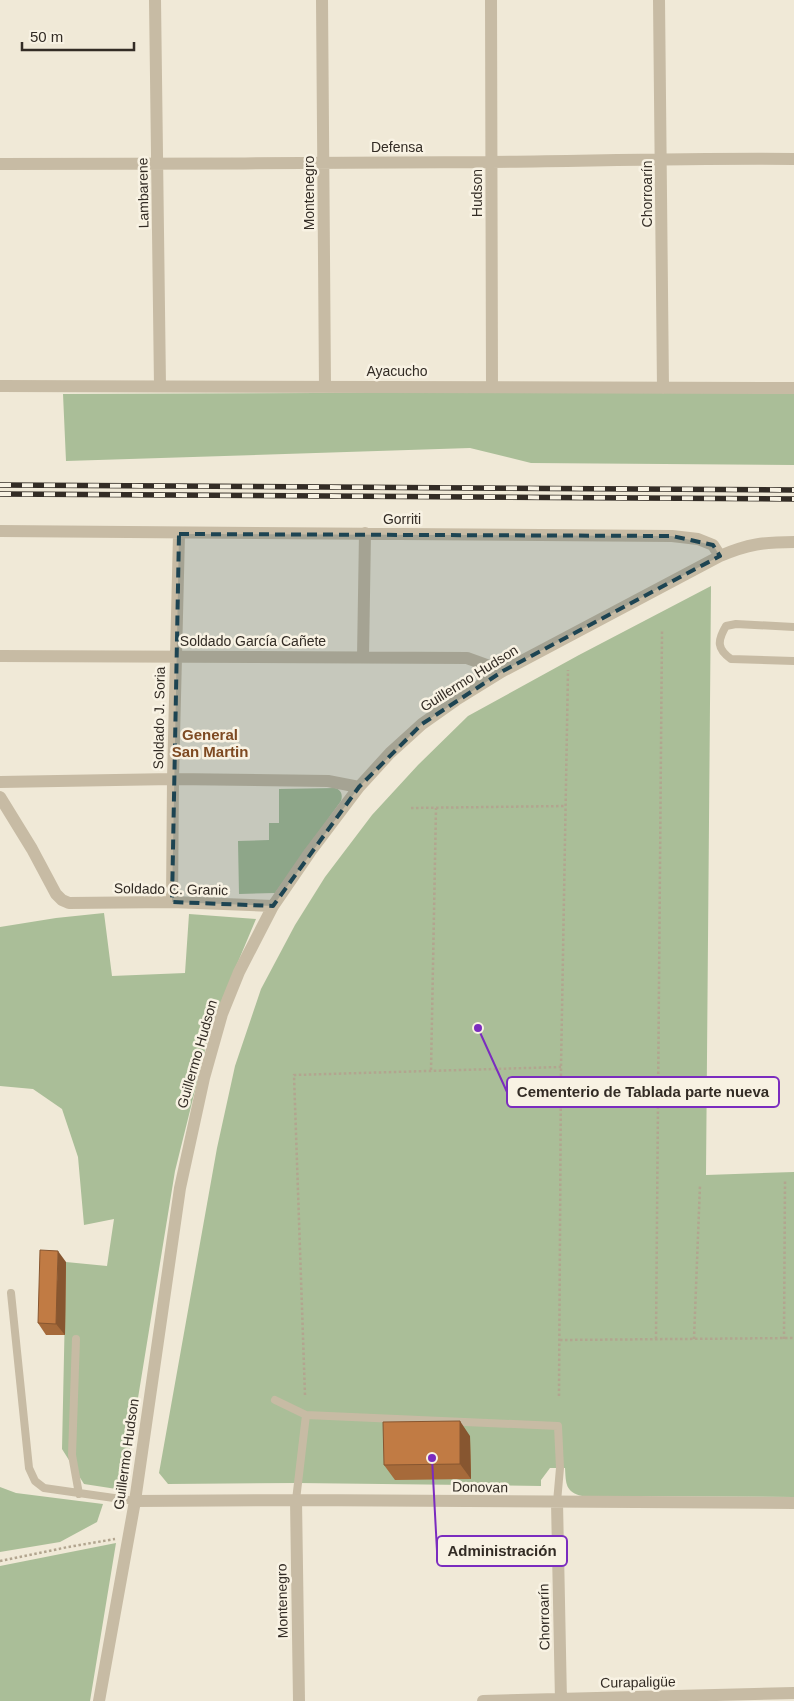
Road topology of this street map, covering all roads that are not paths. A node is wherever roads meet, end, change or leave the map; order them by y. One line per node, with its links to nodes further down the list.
1 (155, 0): 10 (street, Lambarene)
2 (322, 0): 7 (street, Montenegro)
3 (491, 0): 8 (street, Hudson)
4 (659, 0): 5 (street, Chorroarín)
5 (662, 158): 6 (street, Defensa); 8 (street, Defensa); 15 (street, Chorroarín)
6 (794, 158)
7 (324, 162): 8 (street, Defensa); 10 (street, Defensa); 13 (street, Montenegro)
8 (492, 162): 14 (street, Hudson)
9 (0, 164): 10 (street, Defensa)
10 (158, 164): 12 (street, Lambarene)
11 (0, 386): 12 (street, Ayacucho)
12 (160, 386): 13 (street, Ayacucho)
13 (325, 386): 14 (street, Ayacucho)
14 (492, 386): 15 (street, Ayacucho)
15 (663, 388): 16 (street, Ayacucho)
16 (794, 388)
17 (0, 531): 19 (street, Gorriti)
18 (365, 533): 19 (street, Gorriti); 21 (street, Gorriti); 25 (street)
19 (179, 534): 24 (street, Soldado J. Soria)
20 (794, 542): 21 (street)
21 (720, 556): 27 (street, Guillermo Hudson)
22 (794, 627): 26 (lane)
23 (0, 656): 24 (street, Soldado García Cañete)
24 (176, 656): 25 (street, Soldado García Cañete); 28 (street, Soldado J. Soria)
25 (363, 656): 27 (street, Soldado García Cañete)
26 (794, 661)
27 (503, 671): 30 (street, Guillermo Hudson)
28 (173, 779): 29 (street); 30 (street); 32 (street, Soldado J. Soria)
29 (0, 782)
30 (359, 787): 33 (street, Guillermo Hudson)
31 (0, 797): 32 (street, Soldado C. Granic)
32 (172, 902): 33 (street, Soldado C. Granic)
33 (273, 906): 40 (street, Guillermo Hudson)
34 (11, 1293): 38 (lane)
35 (76, 1339): 38 (lane)
36 (275, 1400): 37 (lane)
37 (306, 1415): 39 (lane); 41 (lane)
38 (79, 1494): 40 (lane)
39 (296, 1500): 40 (street, Donovan); 41 (street, Donovan); 46 (street, Montenegro)
40 (135, 1501): 45 (street, Guillermo Hudson)
41 (557, 1502): 42 (street, Donovan); 44 (street, Chorroarín)
42 (794, 1503)
43 (794, 1693): 44 (street, Curapaligüe)
44 (561, 1700): 47 (street, Curapaligüe)
45 (99, 1701)
46 (299, 1701)
47 (483, 1701)

